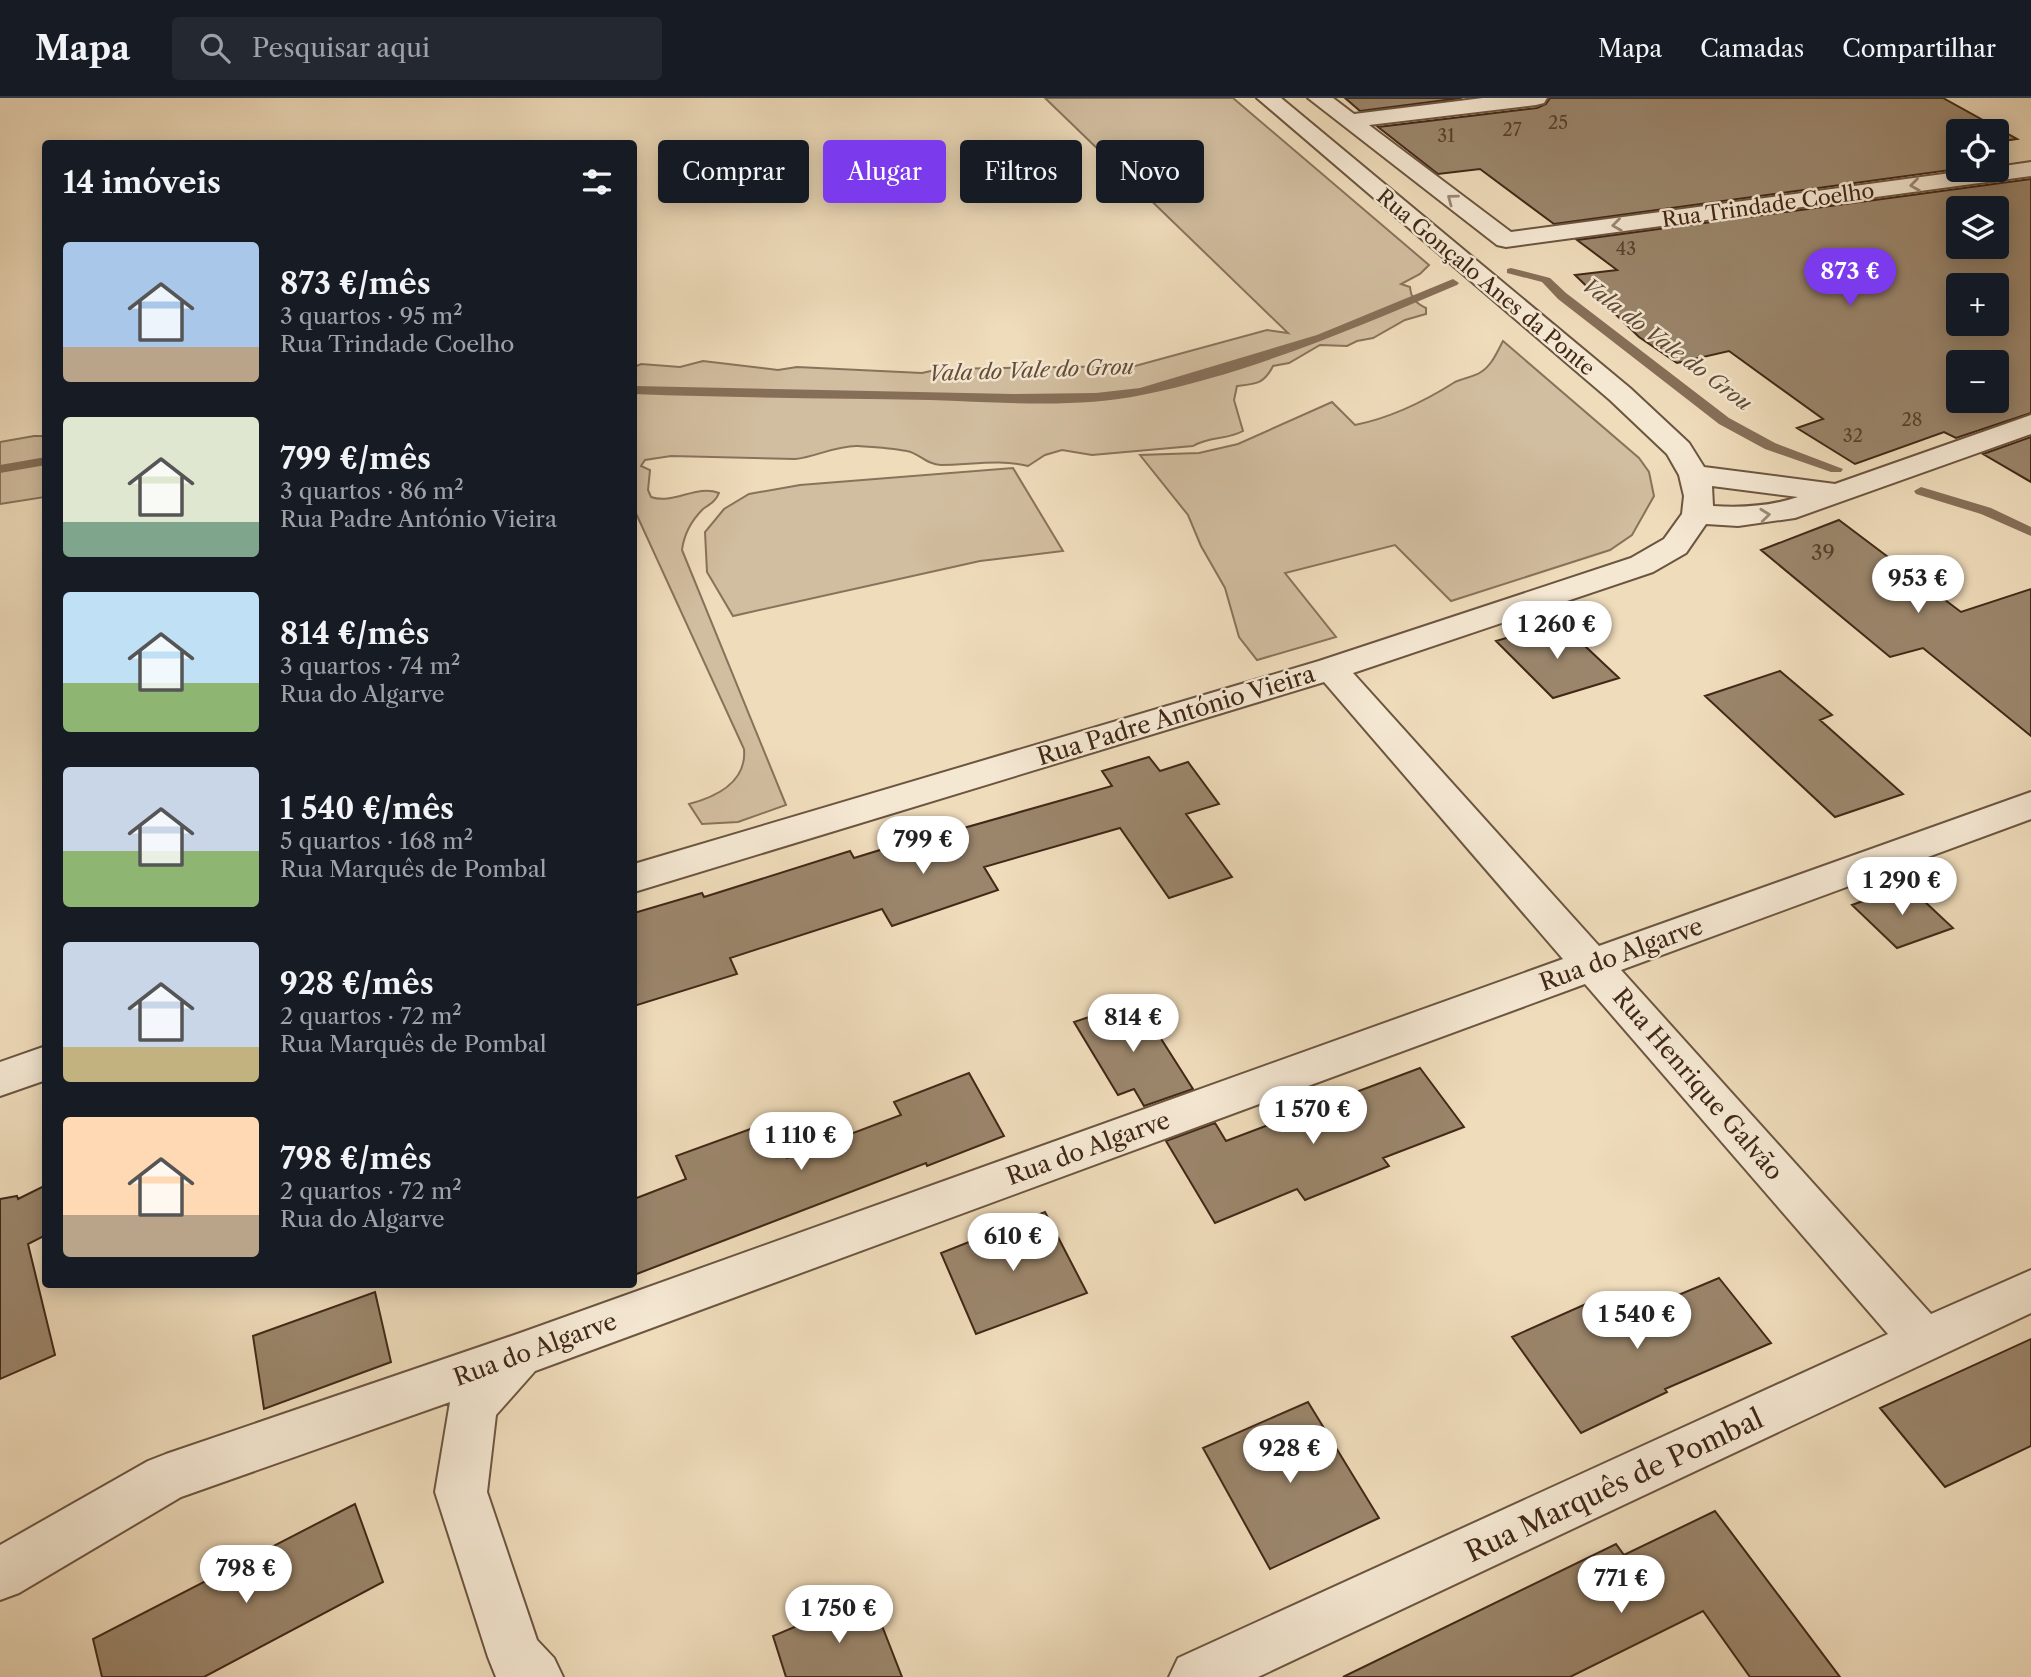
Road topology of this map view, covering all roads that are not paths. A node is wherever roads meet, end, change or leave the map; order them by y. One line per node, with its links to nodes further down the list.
1 (1268, 98): 7 (street, Rua Gonçalo Anes da Ponte)
2 (1319, 98): 4 (street)
3 (1536, 98): 4 (street)
4 (1350, 121): 5 (street, Rua Trindade Coelho, one-way to 4)
5 (2031, 169)
6 (2031, 424): 8 (street)
7 (1694, 475): 8 (street); 9 (street)
8 (1839, 492): 9 (street, one-way to 8)
9 (1697, 514): 10 (street, Rua Padre António Vieira)
10 (1331, 669): 12 (street, Rua Padre António Vieira); 13 (street, Rua Henrique Galvão)
11 (2031, 805): 13 (street, Rua do Algarve)
12 (637, 877)
13 (1592, 965): 17 (street, Rua Henrique Galvão); 18 (street, Rua do Algarve)
14 (42, 1063): 15 (street)
15 (0, 1079)
16 (2031, 1291): 17 (street, Rua Marquês de Pombal)
17 (1925, 1342): 21 (street, Rua Marquês de Pombal)
18 (523, 1354): 19 (street, Rua do Algarve); 20 (street)
19 (0, 1574)
20 (535, 1677)
21 (1197, 1677)

